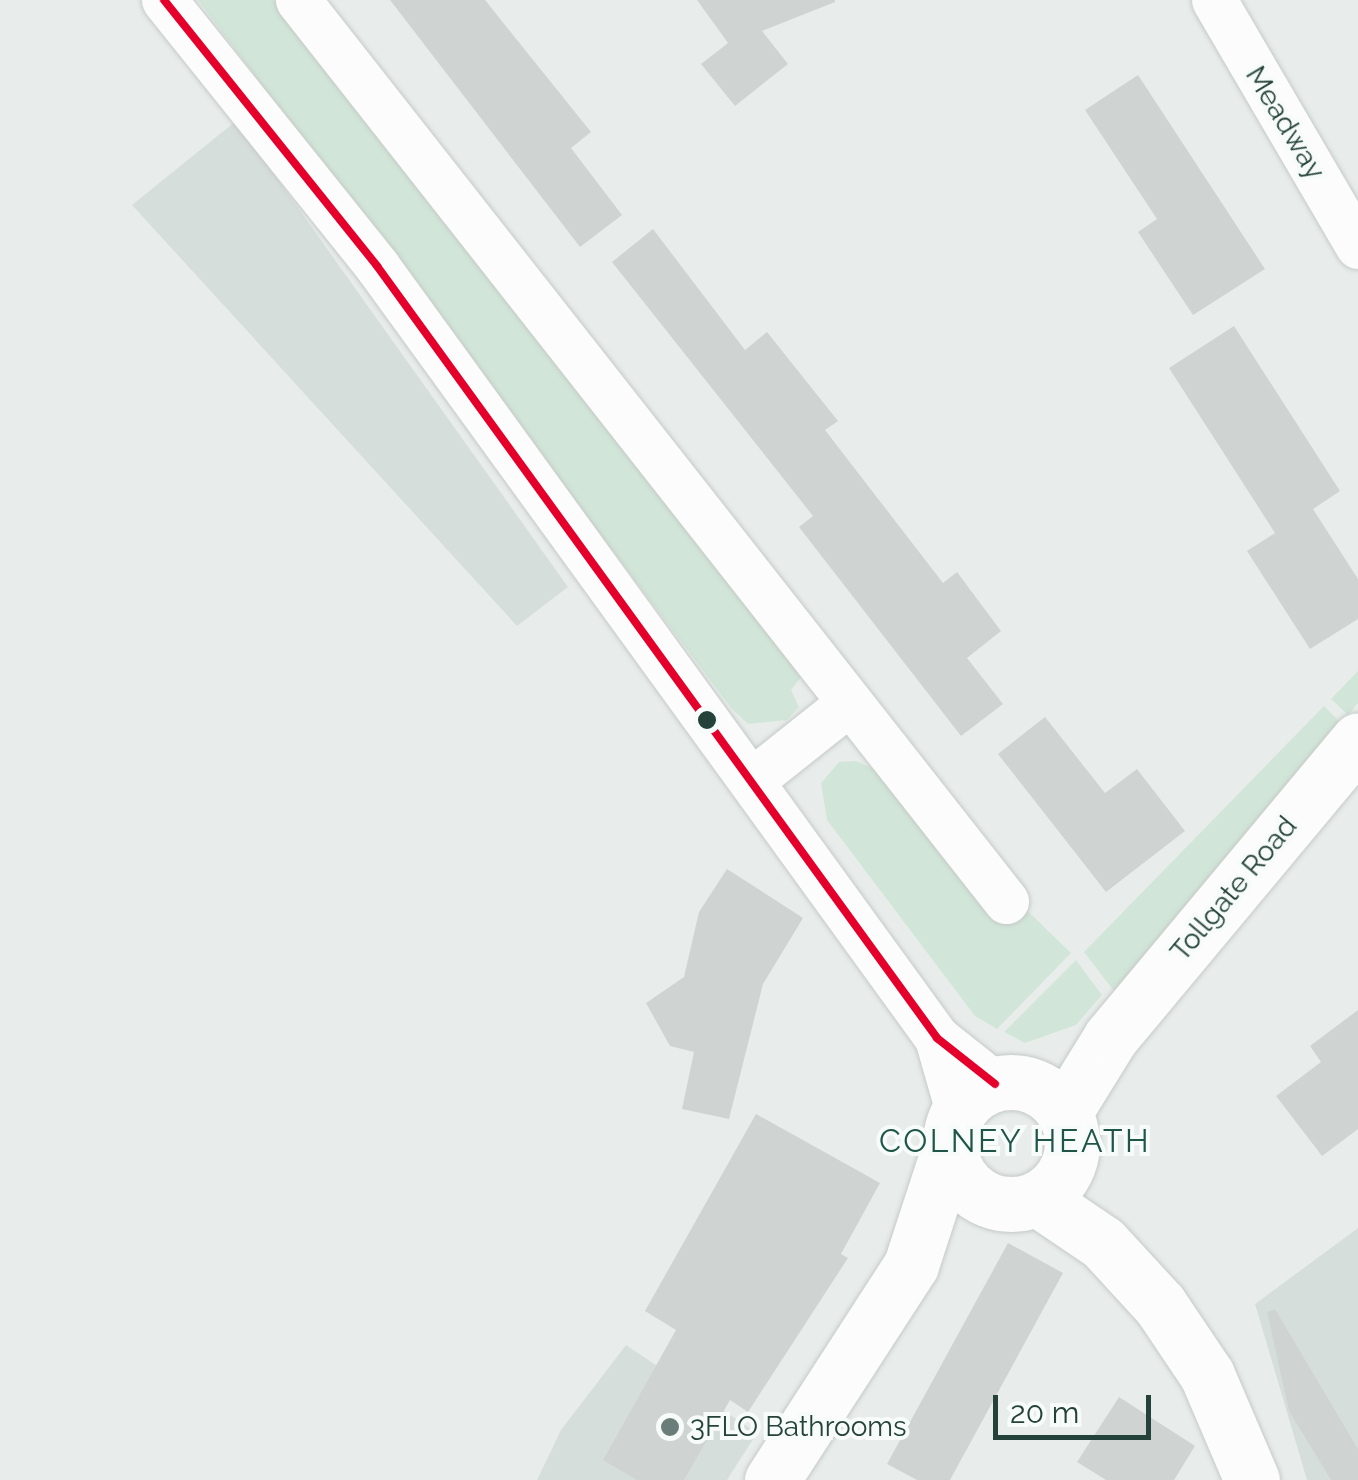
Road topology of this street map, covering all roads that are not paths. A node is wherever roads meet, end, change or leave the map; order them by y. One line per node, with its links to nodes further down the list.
1 (164, 0): 7 (street)
2 (298, 0): 5 (street)
3 (1214, 0): 4 (street, Meadway)
4 (1358, 246)
5 (849, 703): 7 (street); 8 (street)
6 (1358, 741): 9 (street, Tollgate Road)
7 (756, 778): 9 (street)
8 (1006, 901)
9 (1012, 1115): 10 (street); 10 (street); 11 (street); 12 (street)
10 (1014, 1200): 11 (street); 12 (street)
11 (1103, 1243): 14 (street)
12 (911, 1265): 13 (street)
13 (772, 1480)
14 (1252, 1480)

